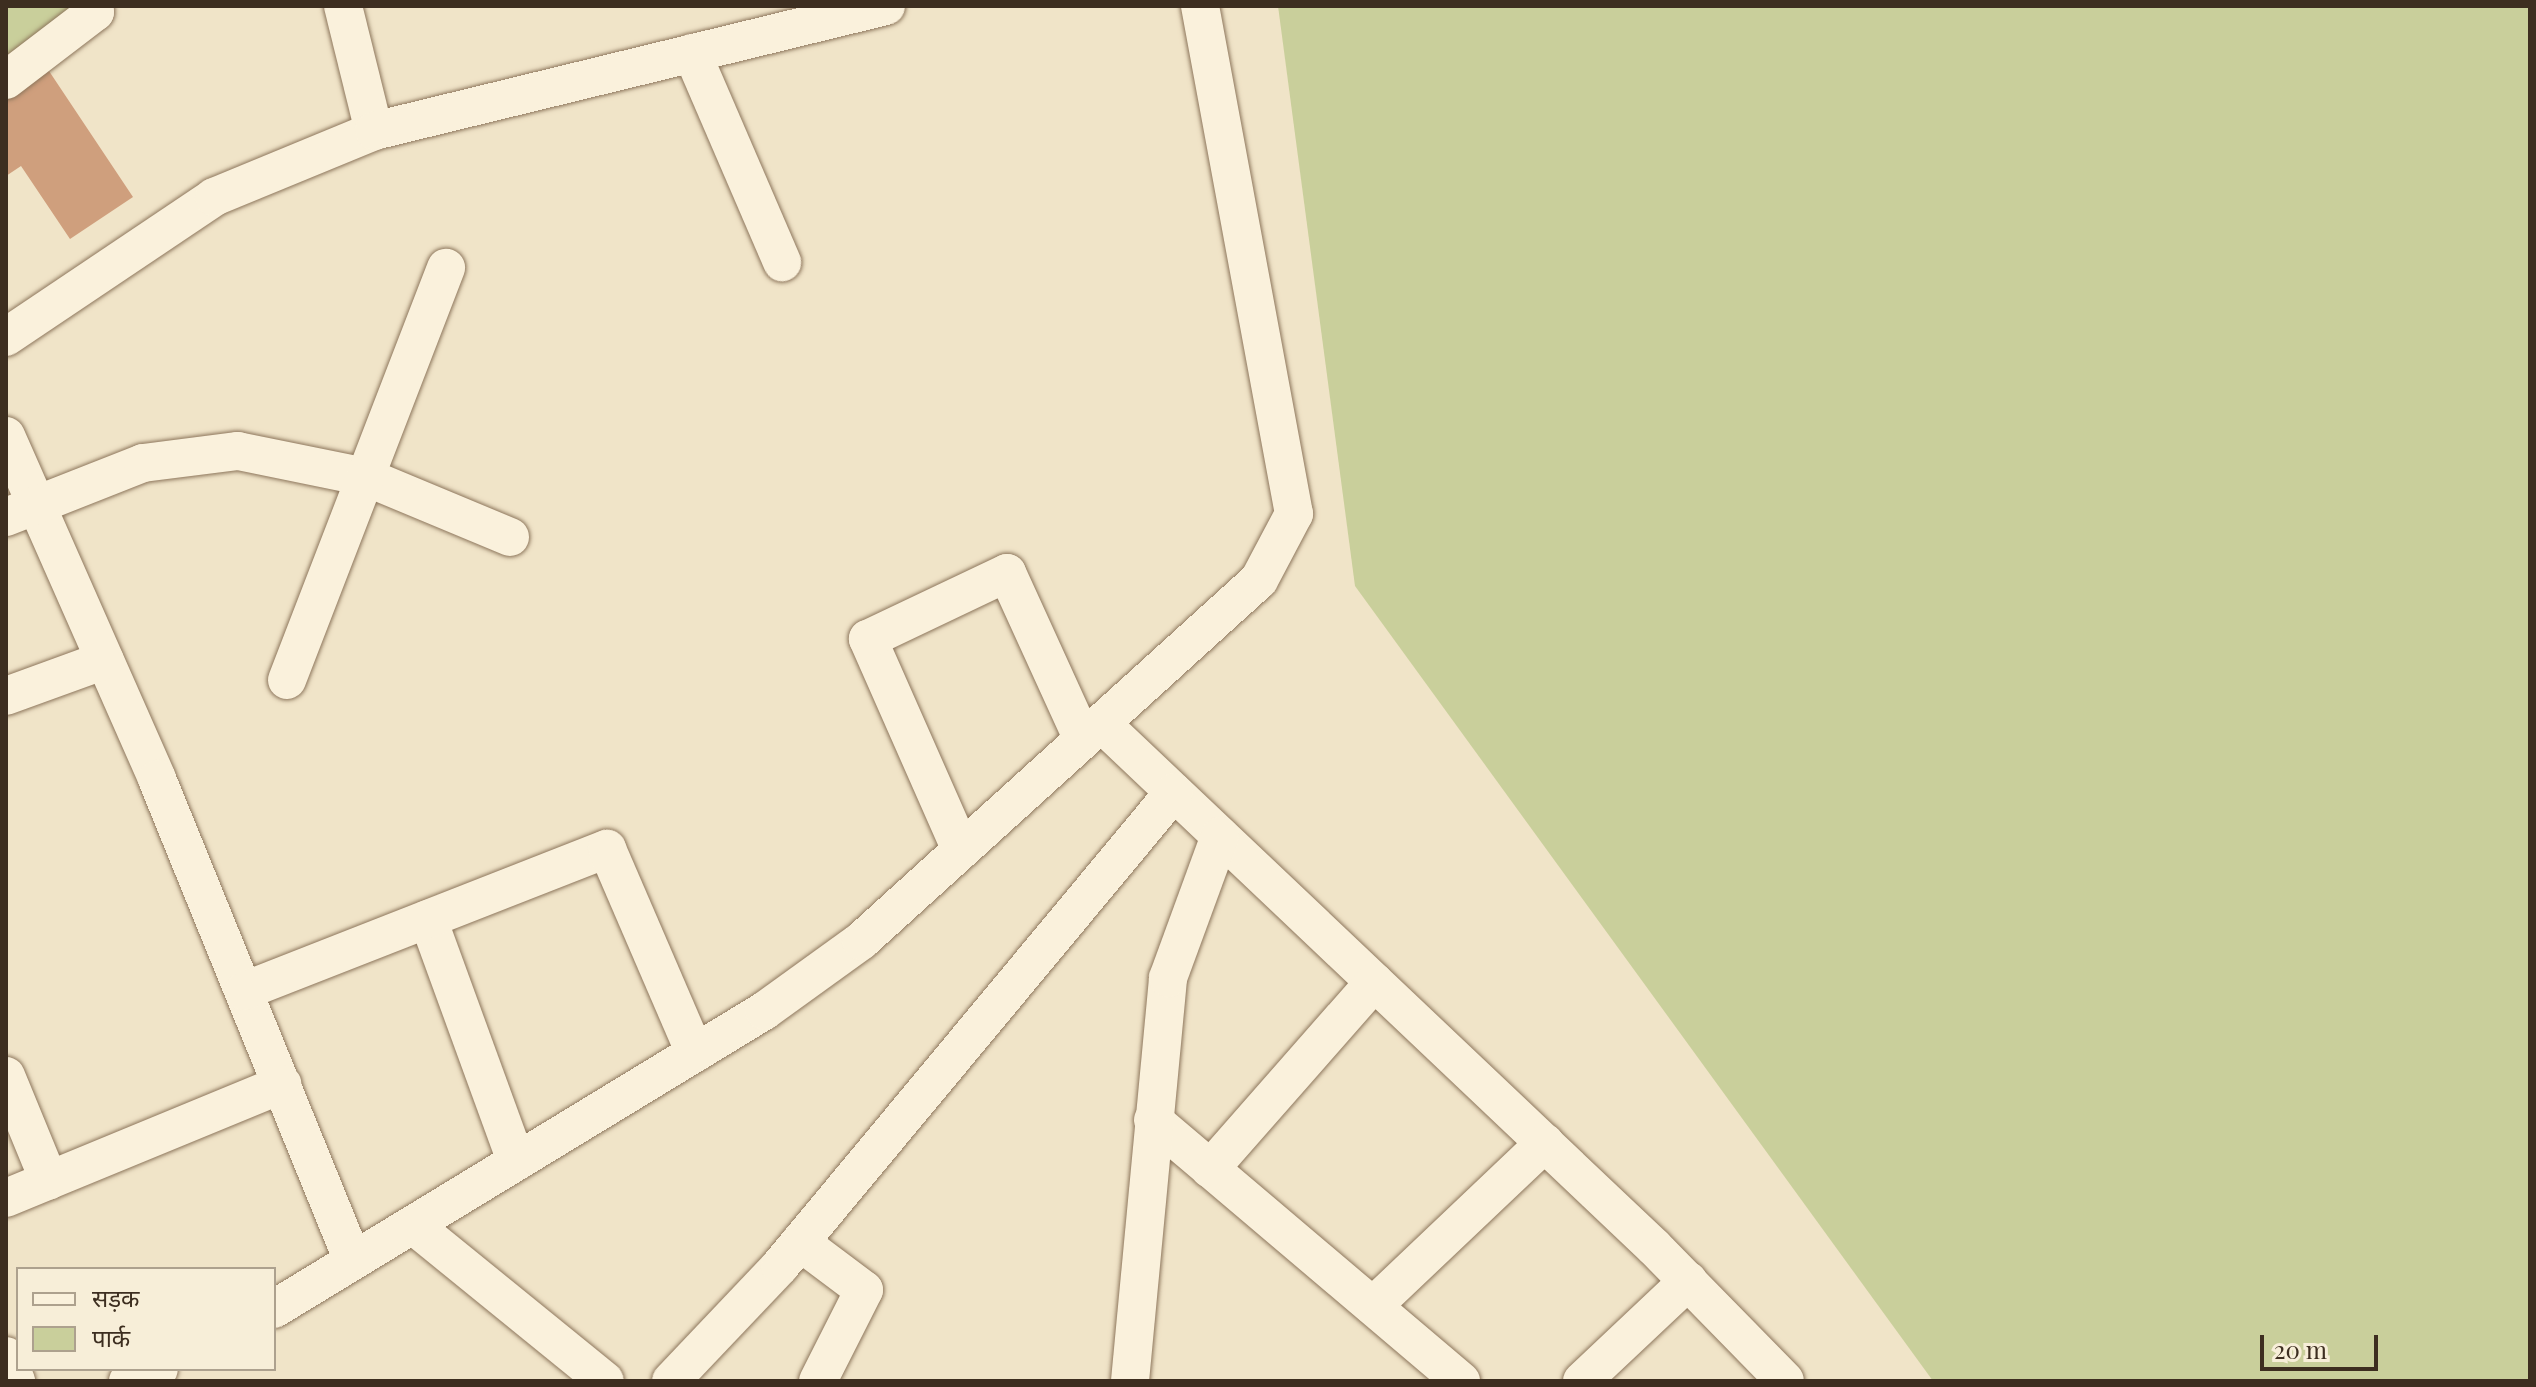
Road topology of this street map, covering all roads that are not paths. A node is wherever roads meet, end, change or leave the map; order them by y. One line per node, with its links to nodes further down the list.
1 (91, 6): 6 (street)
2 (343, 6): 7 (street)
3 (886, 6): 5 (street)
4 (1200, 6): 18 (street)
5 (692, 53): 7 (street); 8 (street)
6 (6, 80)
7 (374, 131): 10 (street)
8 (782, 262)
9 (446, 268): 12 (street)
10 (6, 337)
11 (6, 436): 13 (street)
12 (366, 477): 13 (street); 14 (street); 16 (street)
13 (21, 511): 15 (street)
14 (510, 537)
15 (105, 660): 17 (street); 24 (street)
16 (287, 680)
17 (6, 696)
18 (1092, 732): 19 (street); 21 (street); 21 (street)
19 (1174, 792): 20 (street); 35 (street)
20 (1220, 836): 23 (street); 28 (street)
21 (961, 850): 25 (street)
22 (428, 919): 24 (street); 25 (street); 30 (street)
23 (1374, 982): 29 (street); 31 (street)
24 (244, 991): 27 (street)
25 (695, 1053): 30 (street)
26 (6, 1076): 32 (street)
27 (282, 1084): 32 (street); 36 (street)
28 (1153, 1120): 31 (street); 47 (street)
29 (1545, 1143): 37 (street); 38 (street)
30 (516, 1161): 34 (street)
31 (1210, 1169): 38 (street)
32 (49, 1181): 33 (street)
33 (6, 1198)
34 (413, 1225): 36 (street); 44 (street)
35 (800, 1242): 45 (street); 46 (street)
36 (353, 1261): 39 (street)
37 (1688, 1281): 49 (street); 50 (street)
38 (1373, 1306): 48 (street)
39 (276, 1308)
40 (6, 1356): 42 (street)
41 (154, 1371): 43 (street)
42 (16, 1381)
43 (128, 1381)
44 (605, 1381)
45 (671, 1381)
46 (818, 1381)
47 (1130, 1381)
48 (1461, 1381)
49 (1582, 1381)
50 (1785, 1381)

